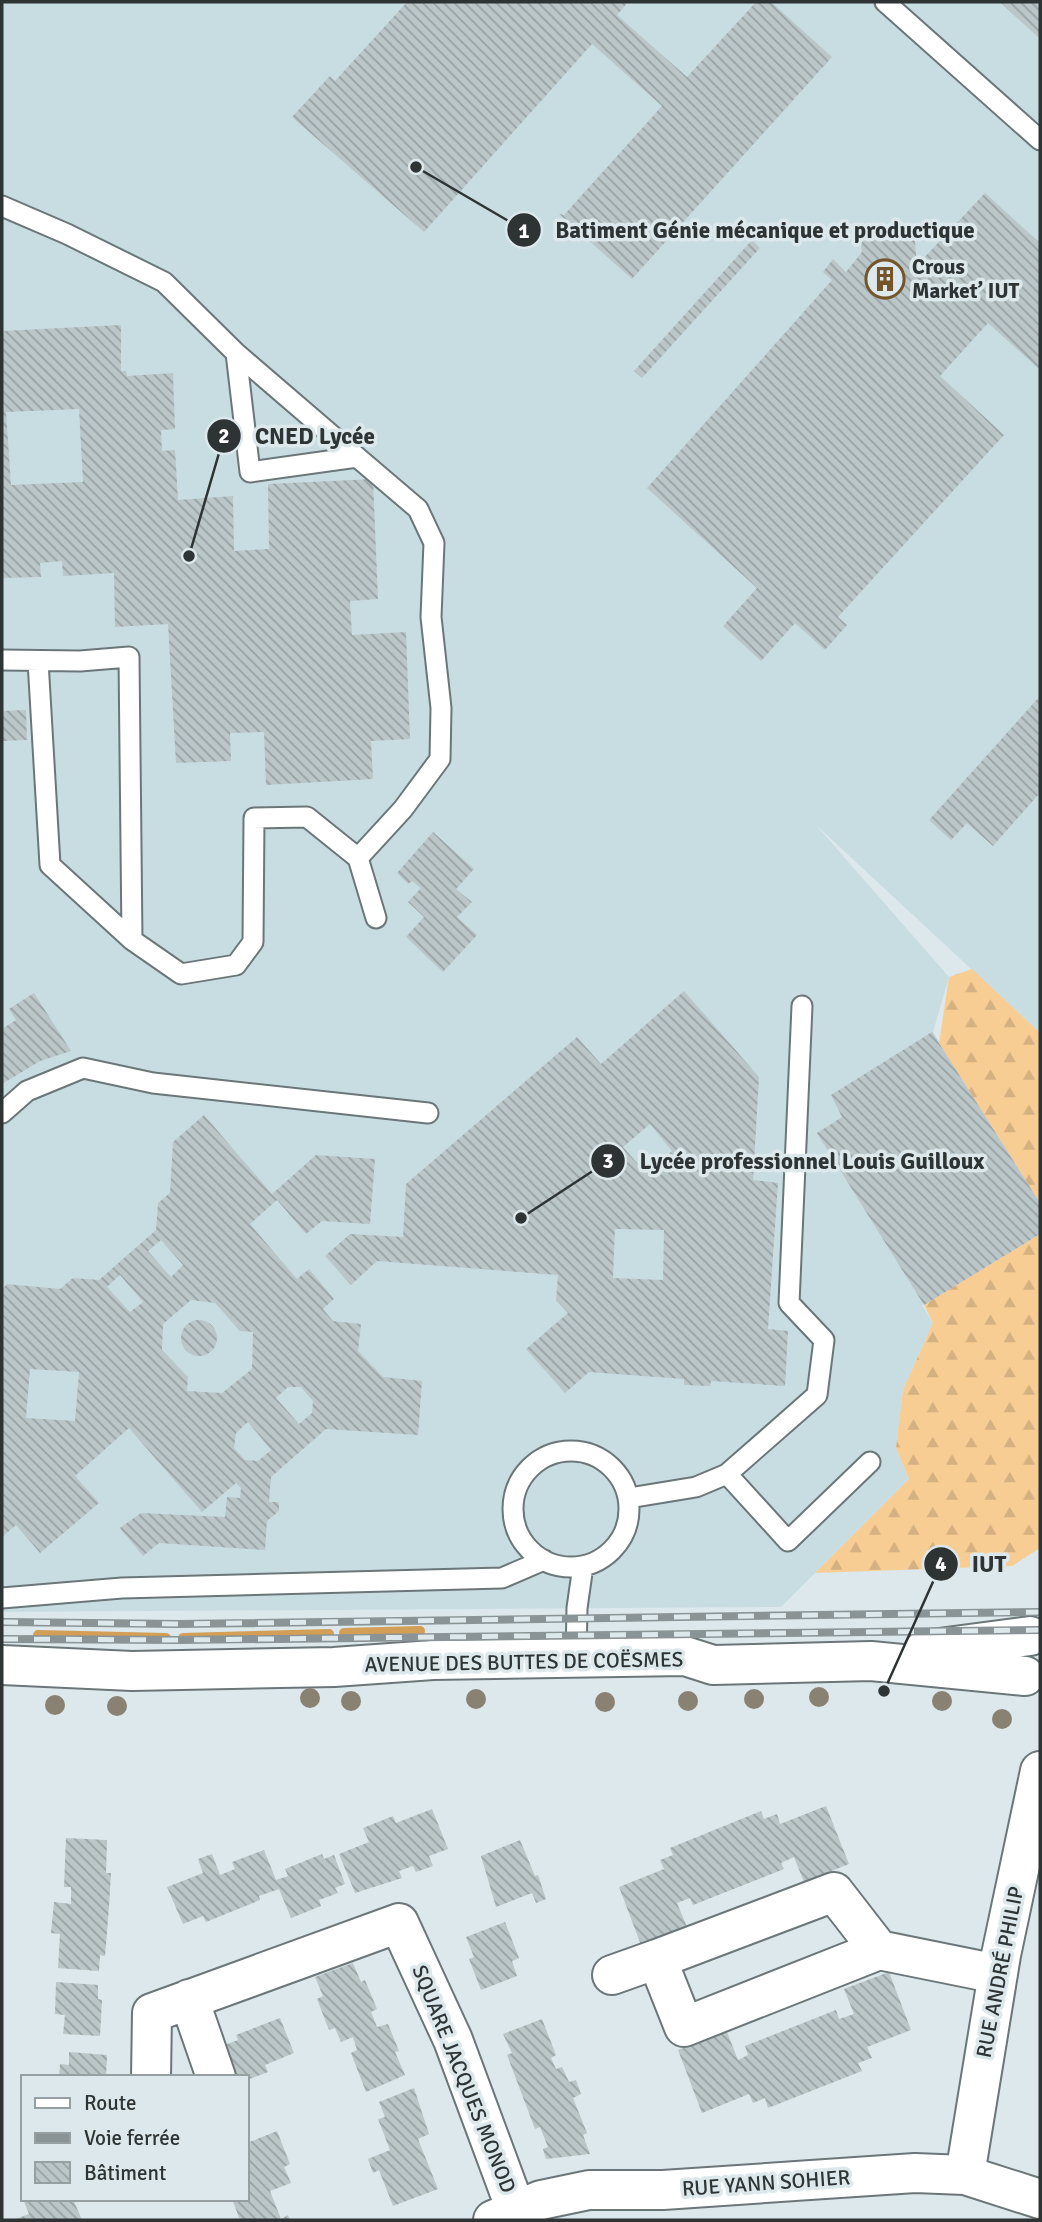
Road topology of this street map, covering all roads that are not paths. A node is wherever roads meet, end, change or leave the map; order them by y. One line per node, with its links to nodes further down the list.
1 (885, 2): 2 (lane)
2 (1040, 140)
3 (2, 206): 4 (lane)
4 (236, 353): 5 (lane); 5 (lane)
5 (357, 457): 8 (lane)
6 (2, 660): 7 (lane)
7 (38, 661): 10 (lane); 10 (lane)
8 (358, 858): 9 (lane); 10 (lane)
9 (376, 918)
10 (132, 940)
11 (802, 1006): 15 (lane)
12 (428, 1113): 13 (lane)
13 (2, 1114)
14 (870, 1462): 15 (lane)
15 (727, 1474): 16 (lane)
16 (629, 1498): 17 (lane); 18 (lane)
17 (544, 1560): 18 (lane); 19 (lane)
18 (583, 1566): 21 (lane)
19 (2, 1598)
20 (1035, 1630): 22 (street, AVENUE DES BUTTES DE COËSMES); 26 (street)
21 (576, 1659): 24 (street, AVENUE DES BUTTES DE COËSMES); 25 (street, AVENUE DES BUTTES DE COËSMES)
22 (871, 1661): 24 (street, AVENUE DES BUTTES DE COËSMES); 26 (street, AVENUE DES BUTTES DE COËSMES)
23 (2, 1665): 25 (street, AVENUE DES BUTTES DE COËSMES)
24 (713, 1665): 25 (street, AVENUE DES BUTTES DE COËSMES)
25 (334, 1667)
26 (1032, 1685)
27 (1040, 1771): 30 (street, RUE ANDRÉ PHILIP)
28 (880, 1950): 29 (street); 29 (street); 30 (street)
29 (657, 1959): 31 (street)
30 (998, 1974): 35 (street, RUE ANDRÉ PHILIP)
31 (612, 1975)
32 (189, 1999): 33 (street, SQUARE JACQUES MONOD); 34 (street); 38 (street, SQUARE JACQUES MONOD)
33 (150, 2075)
34 (215, 2075)
35 (965, 2175): 36 (street, RUE YANN SOHIER); 37 (street, RUE YANN SOHIER)
36 (1040, 2199)
37 (665, 2205): 38 (street, RUE YANN SOHIER)
38 (504, 2215)

